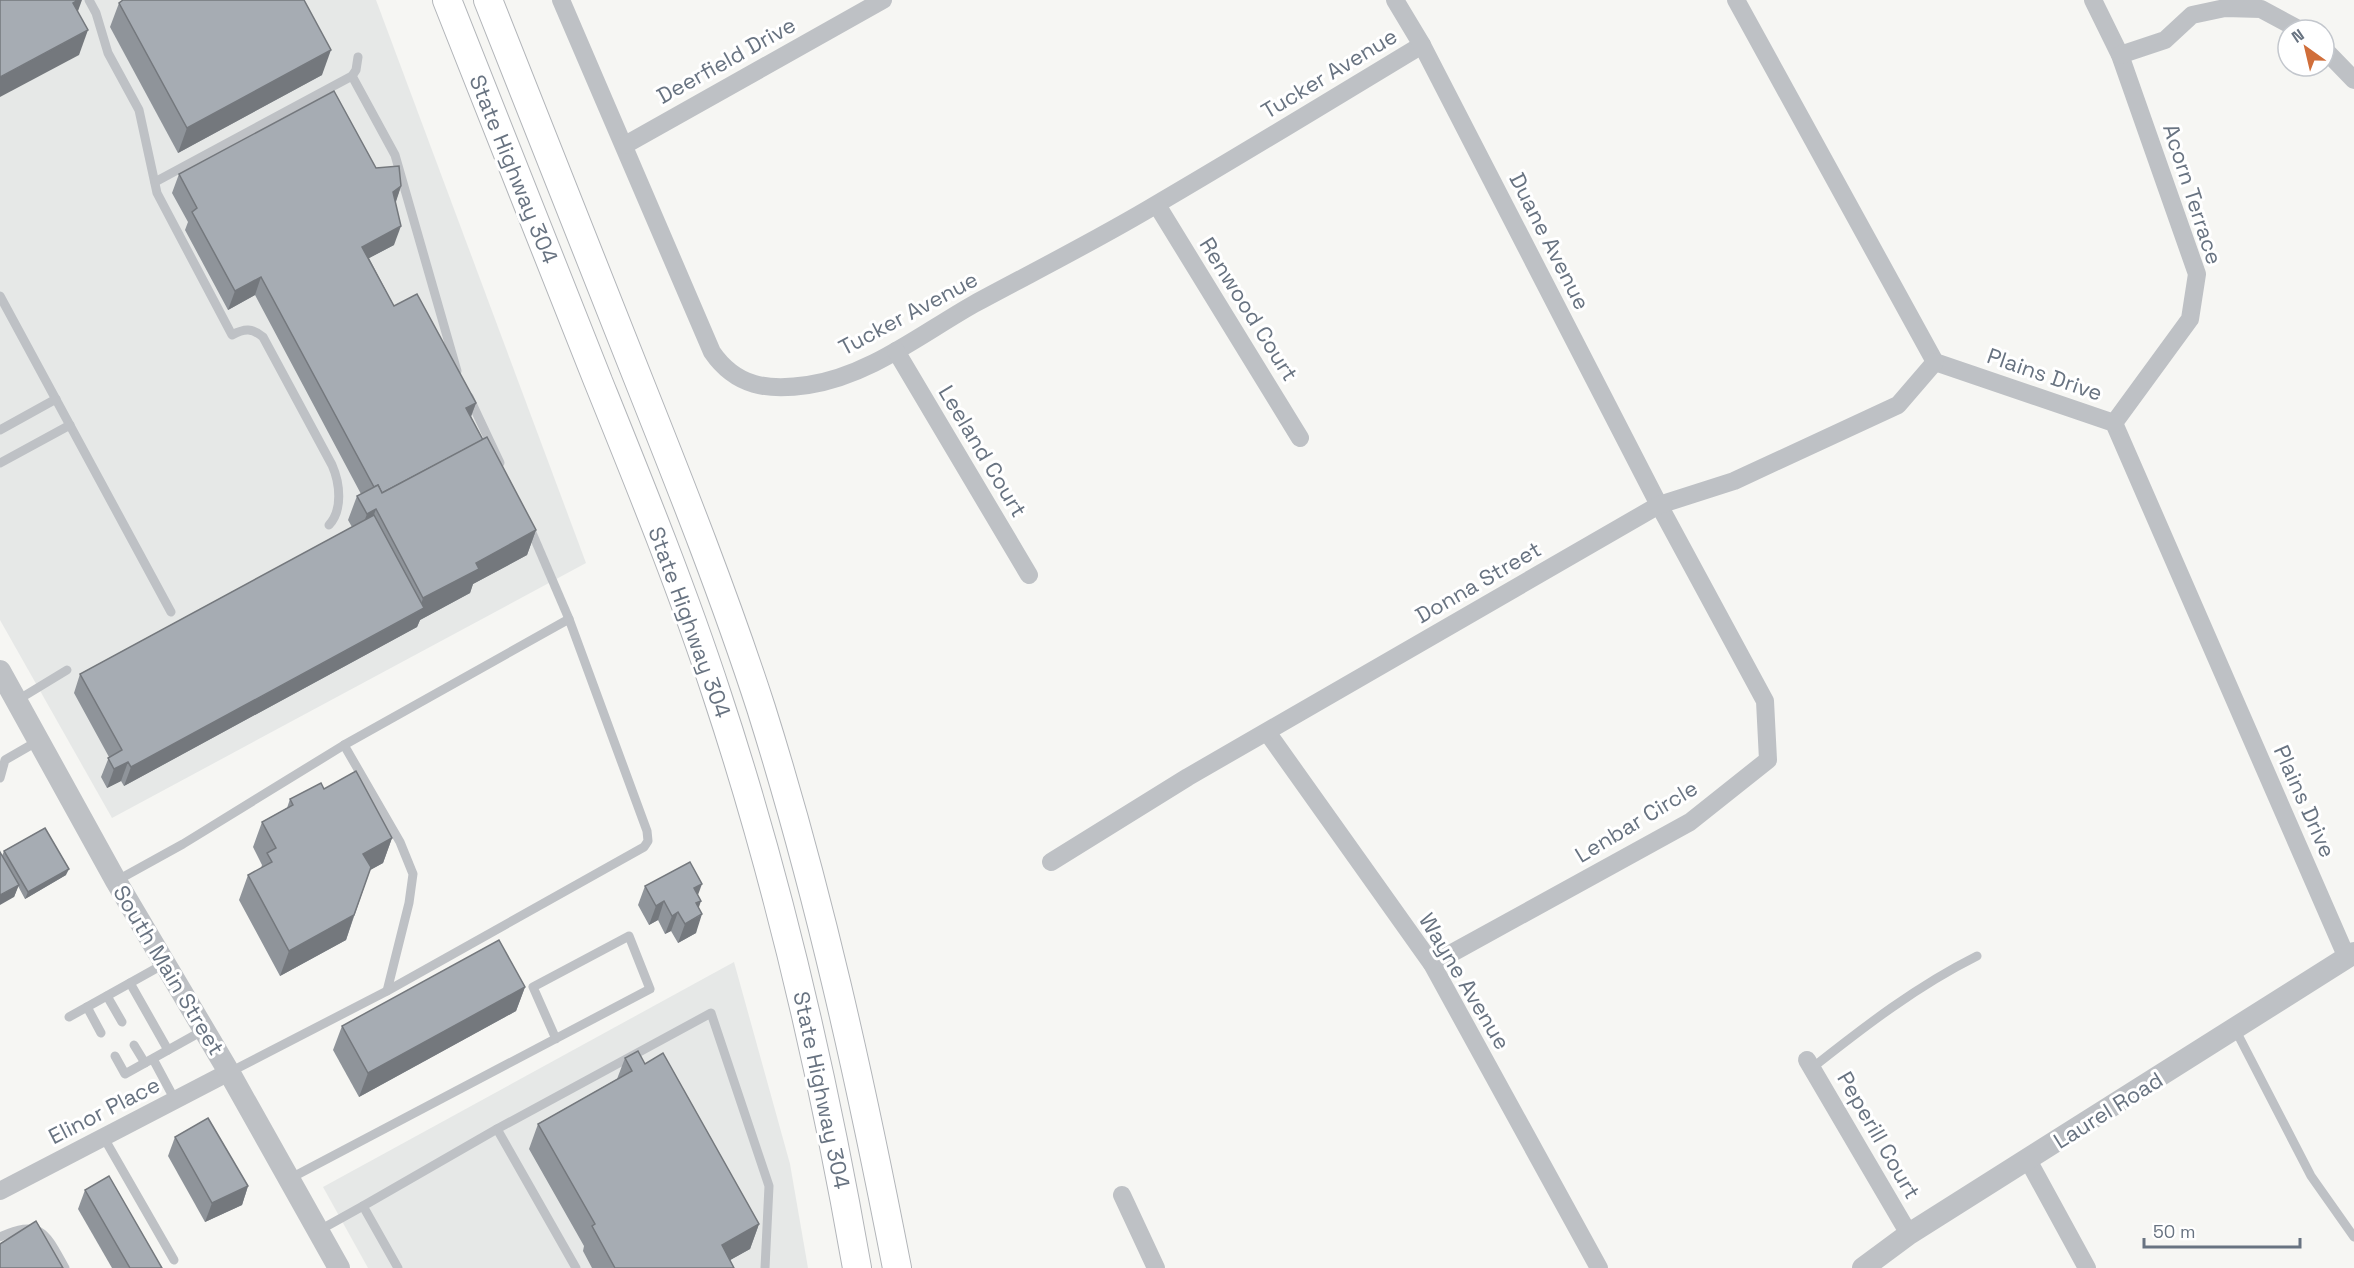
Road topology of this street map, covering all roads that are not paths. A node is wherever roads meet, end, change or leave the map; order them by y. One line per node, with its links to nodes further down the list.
1 (89, 0): 17 (lane)
2 (447, 0): 82 (main road, State Highway 304)
3 (488, 0): 83 (main road, State Highway 304)
4 (561, 0): 16 (street, Tucker Avenue)
5 (883, 0): 16 (street, Deerfield Drive)
6 (1395, 0): 10 (street, Duane Avenue)
7 (1736, 0): 21 (street)
8 (2093, 0): 11 (street, Acorn Terrace)
9 (2278, 18): 11 (street)
10 (1422, 45): 18 (street, Tucker Avenue); 29 (street, Duane Avenue)
11 (2120, 55): 23 (street, Acorn Terrace)
12 (358, 57): 14 (lane)
13 (2336, 61): 15 (street)
14 (352, 76): 17 (lane); 28 (lane)
15 (2354, 80)
16 (625, 145): 20 (street, Tucker Avenue)
17 (155, 182): 31 (lane)
18 (1157, 205): 20 (street, Tucker Avenue); 26 (street, Renwood Court)
19 (0, 296): 22 (lane)
20 (896, 351): 32 (street, Leeland Court)
21 (1935, 362): 23 (street, Plains Drive); 29 (street, Donna Street)
22 (56, 399): 24 (lane); 25 (lane)
23 (2114, 423): 45 (street, Plains Drive)
24 (70, 425): 27 (lane); 33 (lane)
25 (0, 430)
26 (1300, 438)
27 (0, 463)
28 (502, 468)
29 (1659, 505): 38 (street, Donna Street); 47 (street, Lenbar Circle)
30 (527, 520): 34 (lane)
31 (329, 525)
32 (1029, 575)
33 (171, 612)
34 (569, 619): 40 (lane); 49 (lane)
35 (67, 670): 37 (lane)
36 (0, 671): 37 (street, South Main Street)
37 (16, 700): 39 (street, South Main Street)
38 (1267, 732): 42 (street, Donna Street); 47 (street, Wayne Avenue)
39 (38, 741): 41 (lane); 43 (street, South Main Street)
40 (344, 745): 43 (lane); 49 (lane)
41 (0, 778)
42 (1051, 862)
43 (116, 881): 46 (street, South Main Street)
44 (1977, 956): 62 (lane)
45 (2350, 956): 54 (street, Laurel Road)
46 (165, 963): 48 (lane); 55 (street, South Main Street)
47 (1432, 964): 85 (street, Wayne Avenue)
48 (130, 983): 50 (lane); 59 (lane)
49 (387, 991): 63 (lane)
50 (107, 996): 51 (lane); 53 (lane)
51 (87, 1007): 52 (lane); 56 (lane)
52 (69, 1017)
53 (122, 1022)
54 (2235, 1029): 67 (street, Laurel Road); 75 (lane)
55 (204, 1030): 59 (lane); 63 (street, South Main Street)
56 (101, 1033)
57 (556, 1039): 57 (lane); 68 (lane)
58 (134, 1045): 61 (lane)
59 (168, 1050): 61 (lane)
60 (115, 1056): 61 (lane)
61 (149, 1061): 64 (lane)
62 (1810, 1064): 73 (street, Peperill Court)
63 (229, 1072): 64 (street, Elinor Place); 68 (street, South Main Street)
64 (176, 1100): 66 (street, Elinor Place)
65 (497, 1129): 71 (lane); 80 (lane); 81 (lane)
66 (104, 1138): 69 (street, Elinor Place); 76 (lane)
67 (2028, 1160): 73 (street, Laurel Road); 87 (street)
68 (289, 1179): 72 (street, South Main Street)
69 (0, 1191)
70 (1122, 1196): 84 (street)
71 (363, 1206): 72 (lane); 79 (lane)
72 (318, 1231): 78 (street, South Main Street)
73 (1909, 1234): 86 (street, Laurel Road)
74 (0, 1237): 77 (lane)
75 (2354, 1237)
76 (174, 1260)
77 (65, 1268)
78 (339, 1268)
79 (398, 1268)
80 (576, 1268)
81 (765, 1268)
82 (857, 1268)
83 (897, 1268)
84 (1155, 1268)
85 (1599, 1268)
86 (1863, 1268)
87 (2087, 1268)

